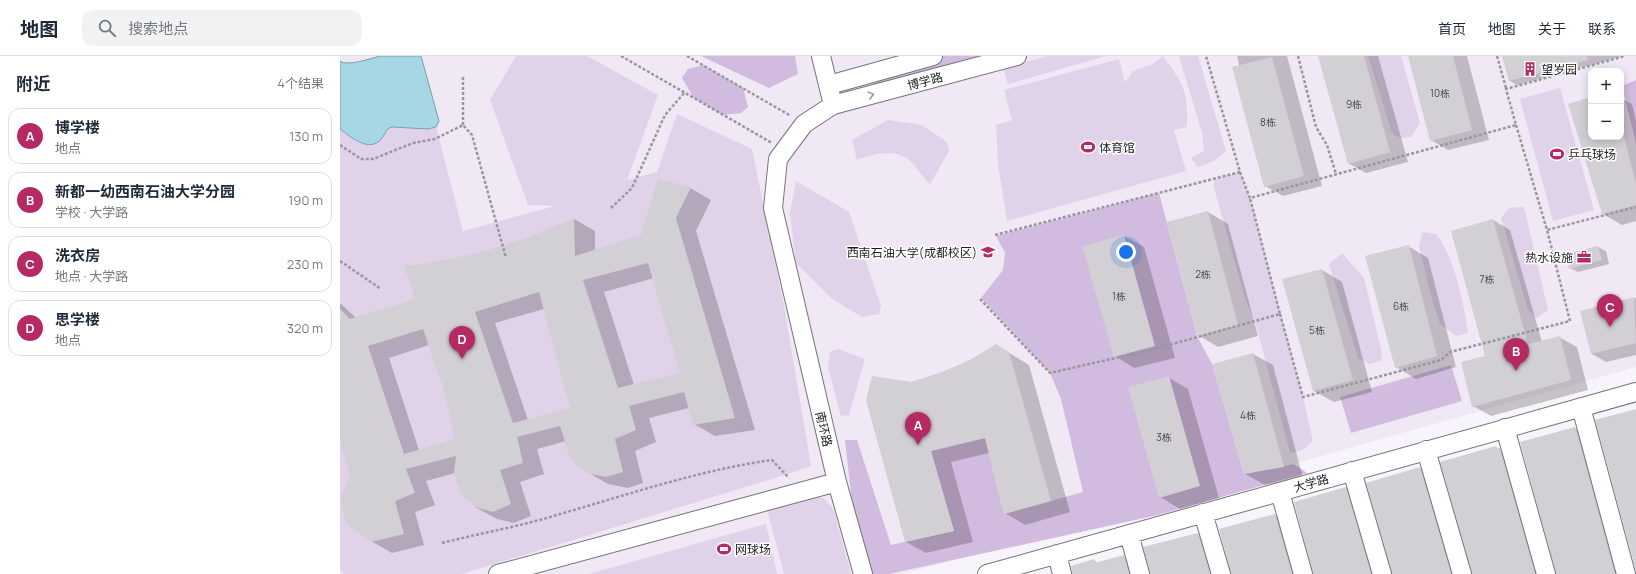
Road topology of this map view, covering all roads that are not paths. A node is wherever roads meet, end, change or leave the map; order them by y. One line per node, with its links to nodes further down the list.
1 (820, 56): 4 (street)
2 (933, 56): 4 (street, 博学路)
3 (1018, 56): 5 (street, 博学路, one-way to 3)
4 (829, 85): 5 (street)
5 (833, 105): 11 (street, 南环路)
6 (1636, 392): 7 (street, 大学路)
7 (1581, 407): 8 (street, 大学路); 26 (street)
8 (1505, 428): 9 (street, 大学路); 25 (street)
9 (1426, 450): 10 (street, 大学路); 24 (street)
10 (1352, 471): 12 (street, 大学路); 23 (street)
11 (837, 482): 16 (street); 17 (street, 南环路)
12 (1280, 492): 13 (street, 大学路); 22 (street)
13 (1203, 513): 14 (street, 大学路); 21 (street)
14 (1129, 534): 15 (street, 大学路); 20 (street)
15 (1057, 554): 18 (street, 大学路); 19 (street)
16 (498, 574)
17 (863, 574)
18 (987, 574)
19 (1062, 574)
20 (1140, 574)
21 (1221, 574)
22 (1303, 574)
23 (1382, 574)
24 (1462, 574)
25 (1546, 574)
26 (1626, 574)

